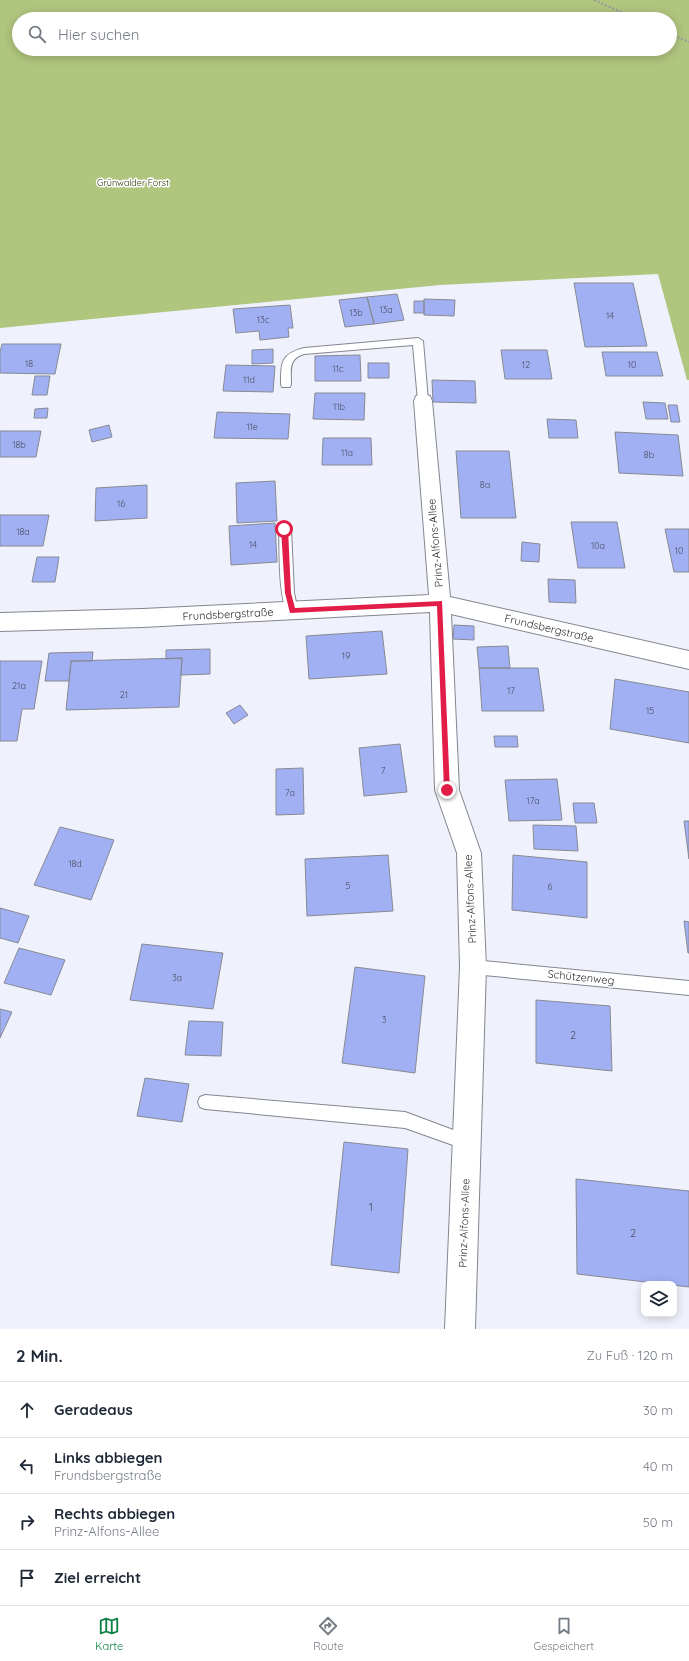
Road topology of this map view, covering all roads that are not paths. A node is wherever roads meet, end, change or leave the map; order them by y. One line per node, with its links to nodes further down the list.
1 (286, 384): 2 (lane)
2 (423, 401): 4 (street, Prinz-Alfons-Allee)
3 (284, 529): 5 (lane)
4 (440, 603): 5 (street, Frundsbergstraße); 7 (street, Frundsbergstraße); 8 (street, Prinz-Alfons-Allee)
5 (292, 611): 6 (street, Frundsbergstraße)
6 (0, 622)
7 (689, 660)
8 (473, 967): 9 (lane, Schützenweg); 11 (street, Prinz-Alfons-Allee)
9 (689, 988)
10 (205, 1102): 11 (lane)
11 (467, 1142): 12 (street, Prinz-Alfons-Allee)
12 (460, 1329)

